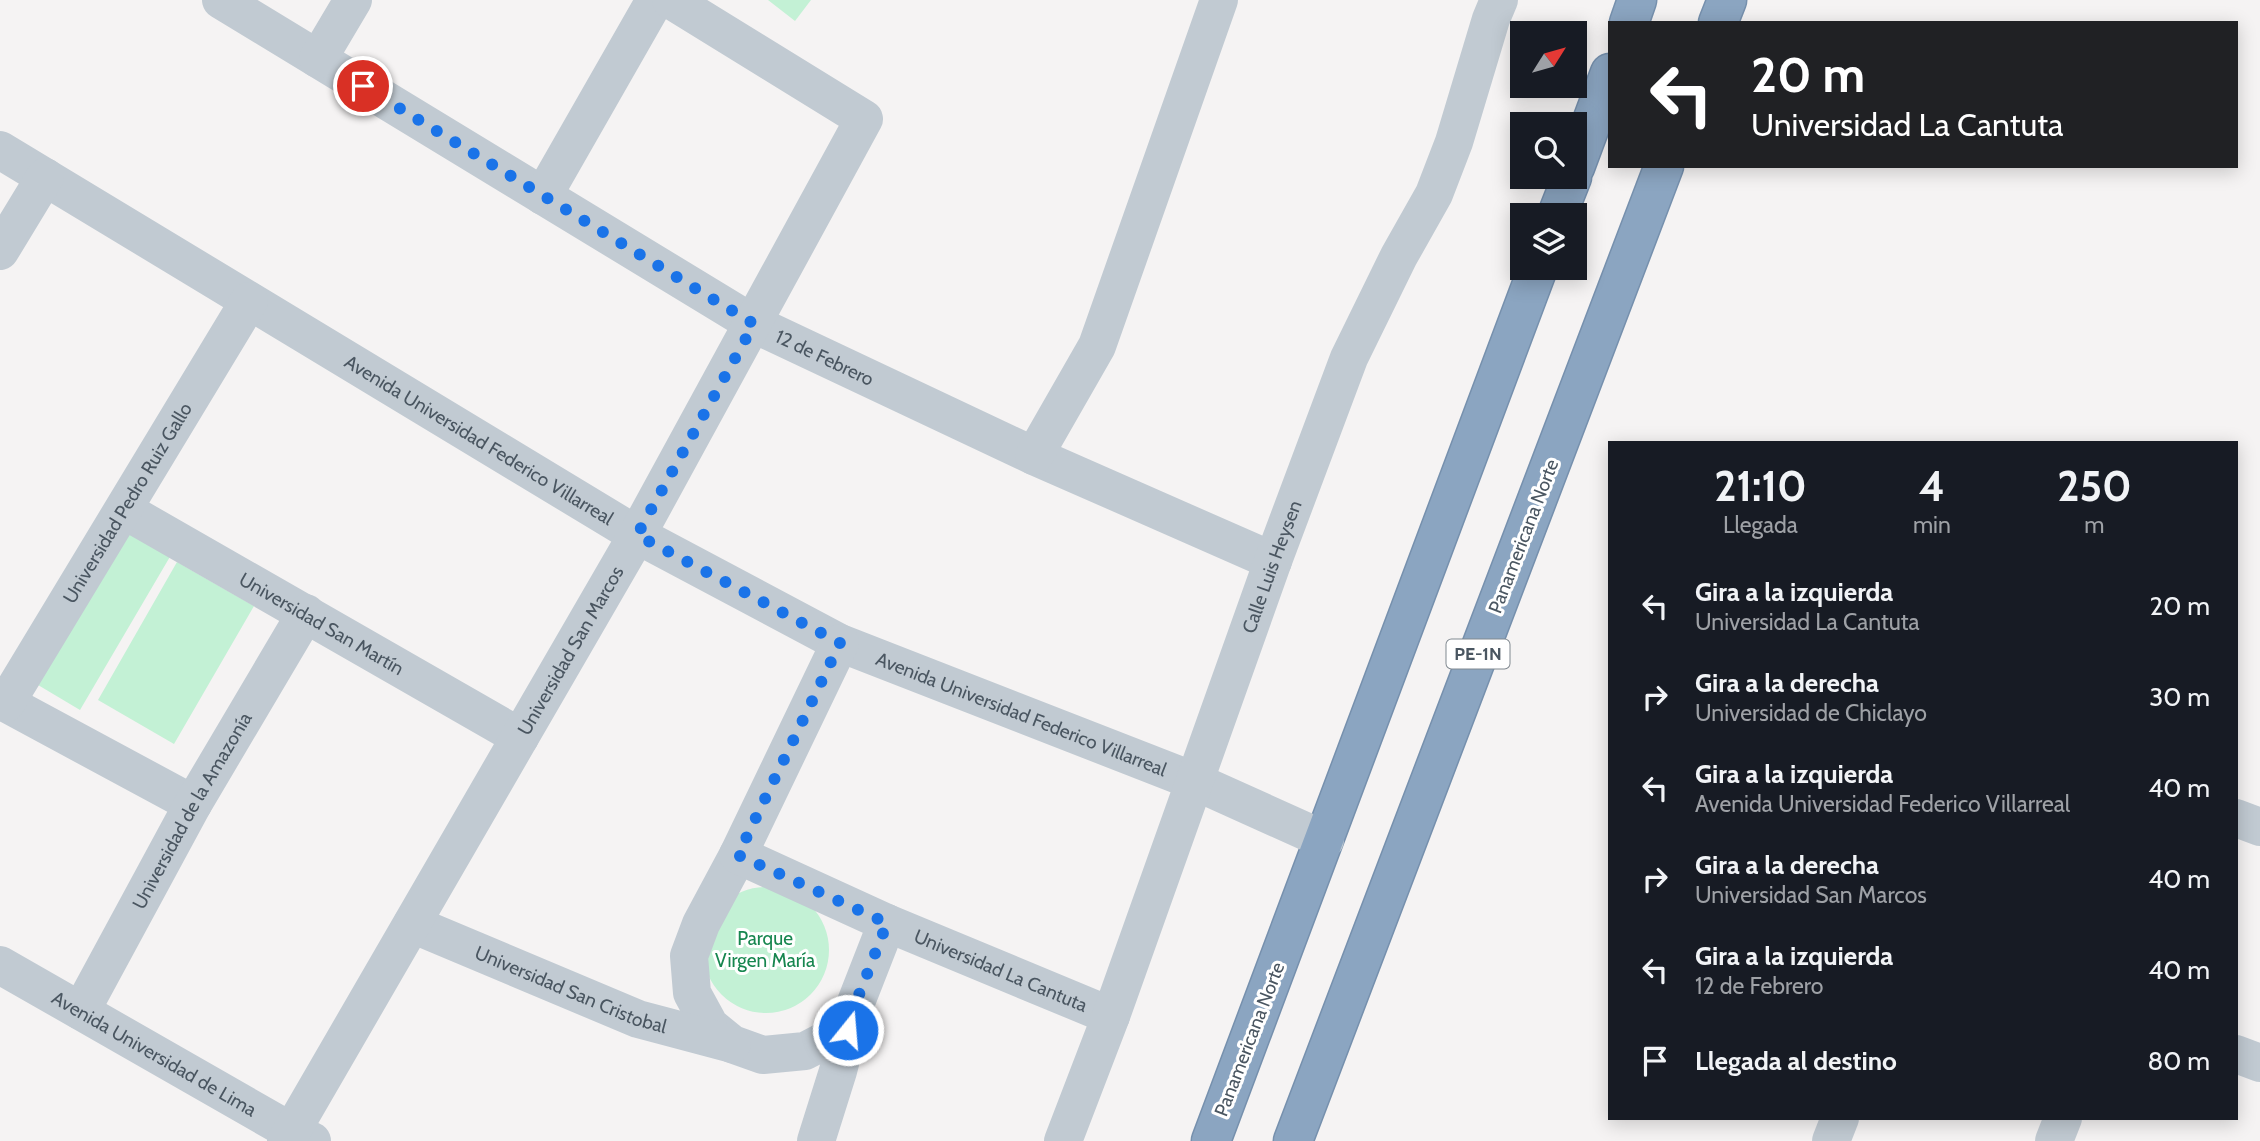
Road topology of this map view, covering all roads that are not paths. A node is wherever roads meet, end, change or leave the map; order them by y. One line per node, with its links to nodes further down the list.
1 (222, 0): 11 (street, 12 de Febrero)
2 (353, 0): 11 (street)
3 (655, 0): 17 (street)
4 (671, 0): 21 (street, Universidad San Marcos)
5 (1219, 0): 22 (street)
6 (1499, 0): 25 (street, Calle Luis Heysen)
7 (1637, 0): 9 (highway)
8 (1727, 0): 10 (highway)
9 (1630, 21)
10 (1719, 21)
11 (318, 59): 17 (street, 12 de Febrero)
12 (1608, 79): 13 (highway)
13 (1587, 135)
14 (0, 150): 16 (street, Avenida Universidad Federico Villarreal)
15 (1663, 168): 51 (highway, Panamericana Norte / PE-1N)
16 (45, 177): 18 (street); 20 (street, Avenida Universidad Federico Villarreal)
17 (543, 196): 21 (street, 12 de Febrero)
18 (0, 251)
19 (1534, 280): 34 (highway, Panamericana Norte)
20 (249, 301): 23 (street, Universidad Pedro Ruiz Gallo); 24 (street, Avenida Universidad Federico Villarreal)
21 (754, 324): 22 (street, 12 de Febrero); 24 (street, Universidad San Marcos)
22 (1034, 456): 25 (street, 12 de Febrero)
23 (124, 510): 26 (street, Universidad San Martín); 28 (street, Universidad Pedro Ruiz Gallo)
24 (637, 535): 27 (street, Avenida Universidad Federico Villarreal); 29 (street, Universidad San Marcos)
25 (1273, 561): 30 (street, Calle Luis Heysen)
26 (306, 613): 29 (street, Universidad San Martín); 31 (street, Universidad de la Amazonía)
27 (840, 643): 30 (street, Avenida Universidad Federico Villarreal); 35 (street)
28 (3, 701): 31 (street)
29 (520, 737): 36 (street, Universidad San Marcos)
30 (1195, 781): 34 (street, Avenida Universidad Federico Villarreal); 41 (street, Calle Luis Heysen)
31 (193, 804): 40 (street, Universidad de la Amazonía)
32 (2238, 819): 33 (street)
33 (2260, 827)
34 (1325, 840): 50 (highway, Panamericana Norte)
35 (738, 855): 37 (street, Universidad La Cantuta); 42 (street)
36 (412, 923): 42 (street, Universidad San Cristobal); 47 (street, Universidad San Marcos)
37 (887, 923): 39 (street); 41 (street, Universidad La Cantuta)
38 (0, 965): 40 (street, Avenida Universidad de Lima)
39 (853, 1010): 42 (street); 48 (street)
40 (80, 1011): 47 (street, Avenida Universidad de Lima)
41 (1111, 1016): 49 (street, Calle Luis Heysen)
42 (732, 1044)
43 (2238, 1055): 44 (street)
44 (2260, 1063)
45 (1839, 1120): 52 (street)
46 (2062, 1120): 53 (street)
47 (297, 1138)
48 (816, 1141)
49 (1063, 1141)
50 (1211, 1141)
51 (1293, 1141)
52 (1830, 1141)
53 (2054, 1141)

